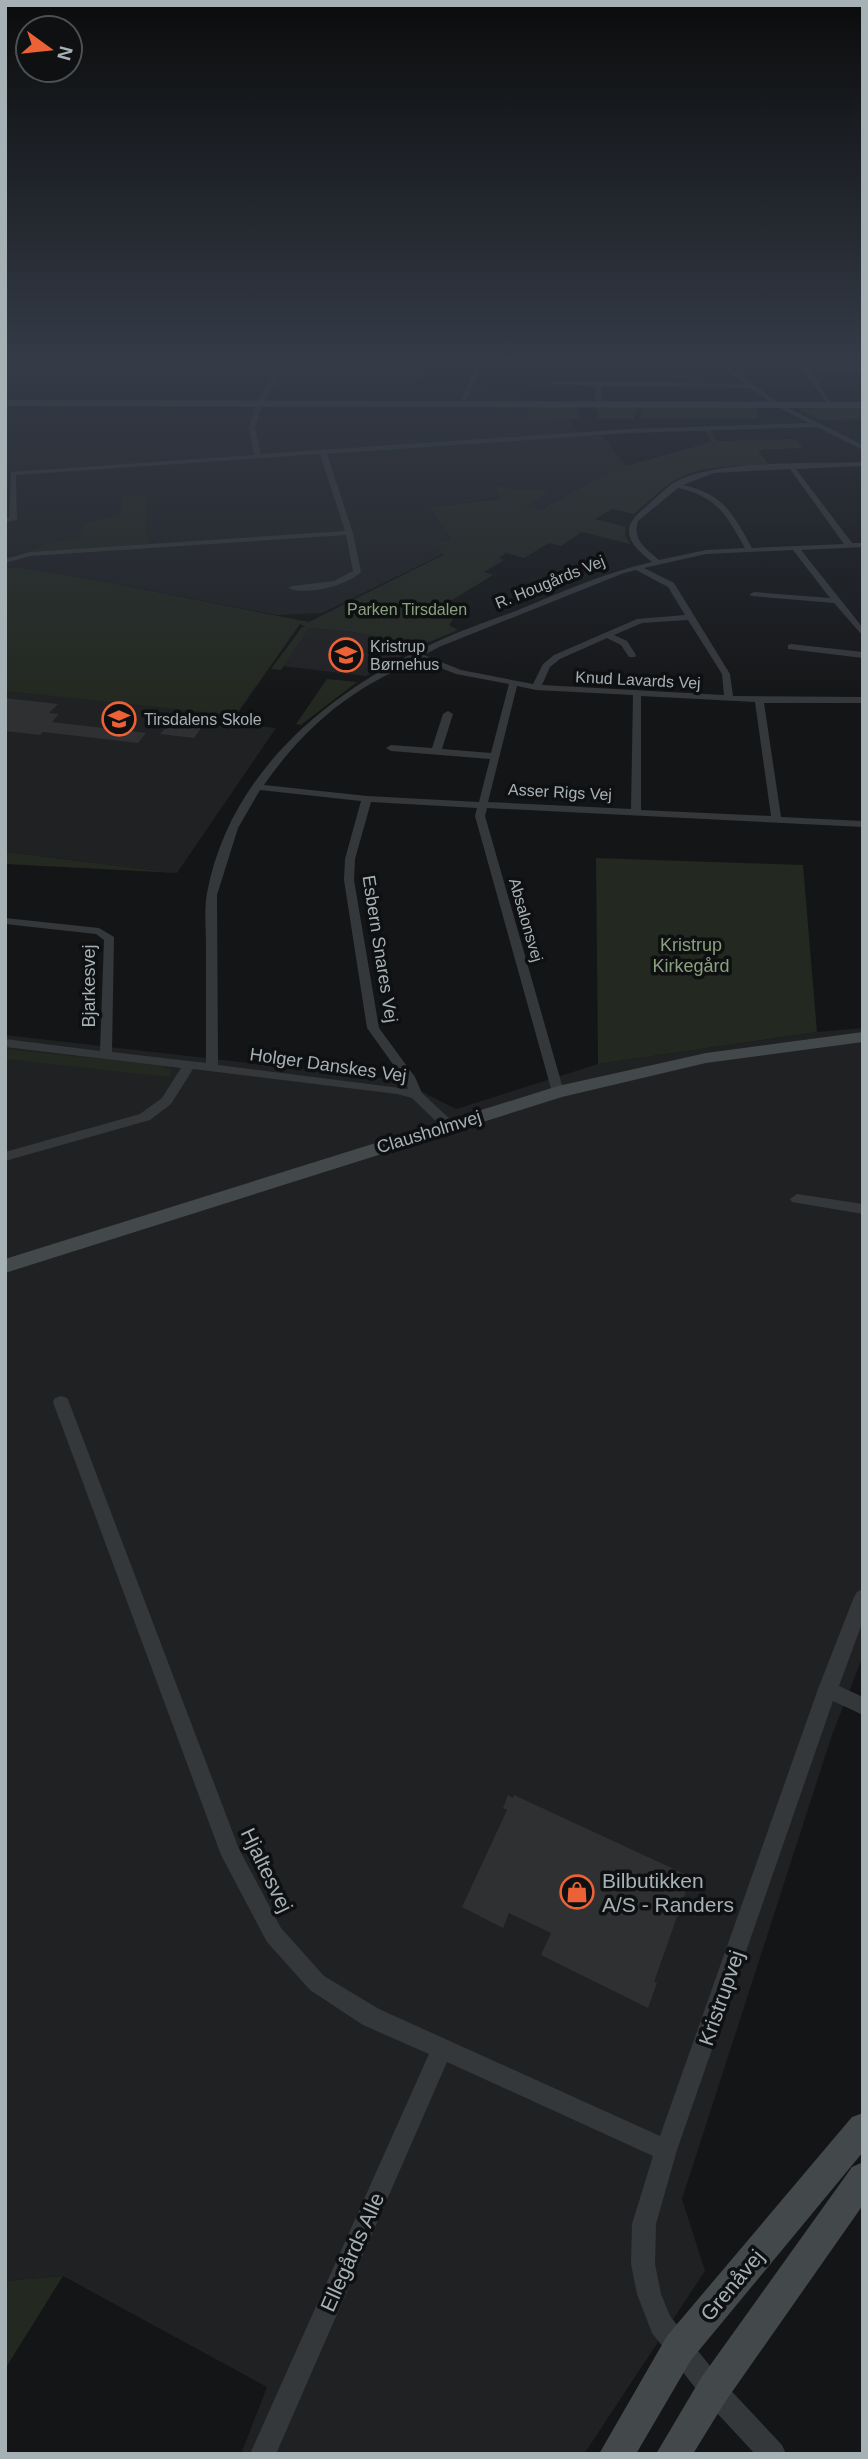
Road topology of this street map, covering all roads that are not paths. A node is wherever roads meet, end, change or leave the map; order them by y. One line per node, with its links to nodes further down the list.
1 (13, 476): 6 (street)
2 (331, 476): 7 (street)
3 (695, 476): 5 (street)
4 (798, 476): 9 (street)
5 (675, 485): 11 (street); 13 (street)
6 (5, 520)
7 (349, 533): 12 (street); 15 (street)
8 (863, 544): 9 (street, R. Hougårds Vej)
9 (849, 545): 10 (street, R. Hougårds Vej)
10 (795, 548): 11 (street, R. Hougårds Vej); 17 (street)
11 (749, 549): 13 (street, R. Hougårds Vej)
12 (5, 561)
13 (656, 561): 14 (street, R. Hougårds Vej)
14 (636, 567): 18 (street); 23 (street, R. Hougårds Vej)
15 (292, 589)
16 (754, 593): 17 (street)
17 (837, 601): 19 (street)
18 (691, 617): 20 (street); 28 (street)
19 (863, 634)
20 (607, 635): 24 (street); 26 (street)
21 (791, 647): 22 (street)
22 (863, 654)
23 (416, 655): 25 (street, Knud Lavards Vej); 35 (street, R. Hougårds Vej)
24 (632, 655)
25 (513, 685): 26 (street, Knud Lavards Vej); 34 (street, Absalonsvej)
26 (536, 687): 27 (street, Knud Lavards Vej)
27 (637, 694): 28 (street, Knud Lavards Vej); 38 (street)
28 (729, 698): 29 (street, Knud Lavards Vej)
29 (759, 700): 30 (street, Knud Lavards Vej); 39 (street)
30 (863, 700)
31 (448, 714): 33 (street)
32 (391, 748): 33 (street)
33 (436, 752): 34 (street)
34 (494, 756): 37 (street, Absalonsvej)
35 (257, 787): 36 (street, Asser Rigs Vej); 46 (street, R. Hougårds Vej)
36 (368, 799): 37 (street, Asser Rigs Vej); 48 (street, Esbern Snares Vej)
37 (481, 804): 38 (street, Asser Rigs Vej); 47 (street, Absalonsvej)
38 (636, 812): 39 (street, Asser Rigs Vej)
39 (776, 820): 40 (street, Asser Rigs Vej)
40 (863, 824)
41 (5, 921): 44 (street, Bjarkesvej)
42 (863, 1037): 47 (main road, Clausholmvej)
43 (5, 1043): 44 (street, Holger Danskes Vej)
44 (106, 1055): 45 (street, Holger Danskes Vej)
45 (190, 1064): 46 (street, Holger Danskes Vej); 50 (street)
46 (212, 1067): 48 (street, Holger Danskes Vej)
47 (558, 1092): 49 (main road, Clausholmvej)
48 (416, 1095): 49 (street, Holger Danskes Vej)
49 (448, 1125): 53 (main road, Clausholmvej)
50 (5, 1157)
51 (797, 1199): 52 (street)
52 (863, 1209)
53 (5, 1266)
54 (61, 1402): 58 (street, Hjaltesvej)
55 (863, 1597): 56 (street, Kristrupvej)
56 (827, 1689): 57 (street); 60 (street, Kristrupvej)
57 (863, 1706)
58 (441, 2051): 60 (street, Hjaltesvej); 64 (street, Ellegårds Alle)
59 (863, 2127): 62 (main road, Grenåvej)
60 (666, 2150): 62 (street, Kristrupvej)
61 (863, 2178): 63 (main road)
62 (679, 2348): 63 (street, Kristrupvej); 65 (main road, Grenåvej)
63 (713, 2389): 66 (main road); 67 (street, Kristrupvej)
64 (263, 2454)
65 (616, 2454)
66 (673, 2454)
67 (773, 2454)

